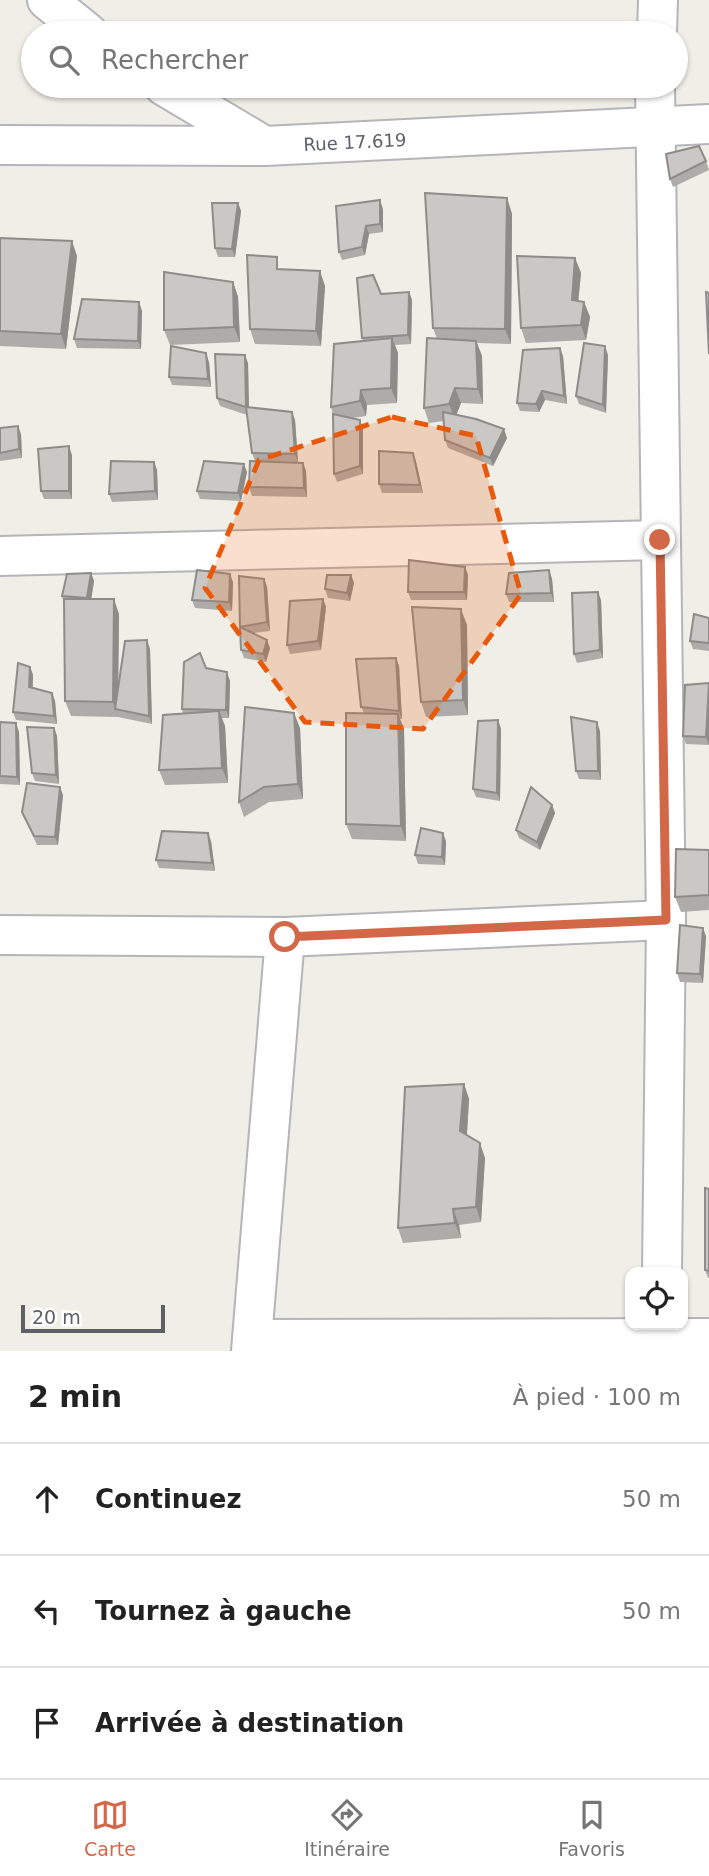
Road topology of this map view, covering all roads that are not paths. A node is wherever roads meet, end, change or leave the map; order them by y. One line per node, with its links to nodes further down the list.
1 (47, 0): 3 (street)
2 (658, 0): 4 (street)
3 (73, 21)
4 (657, 21)
5 (184, 98): 10 (street)
6 (655, 98): 8 (street)
7 (709, 124): 8 (street, Rue 17.619)
8 (654, 125): 10 (street, Rue 17.619); 11 (street)
9 (0, 145): 10 (street, Rue 17.619)
10 (265, 146)
11 (660, 540): 12 (street); 13 (street)
12 (0, 556)
13 (666, 920): 15 (street); 16 (street)
14 (0, 935): 15 (street)
15 (285, 937): 19 (street)
16 (662, 1267)
17 (661, 1332): 18 (street); 19 (street)
18 (709, 1338)
19 (252, 1345)

